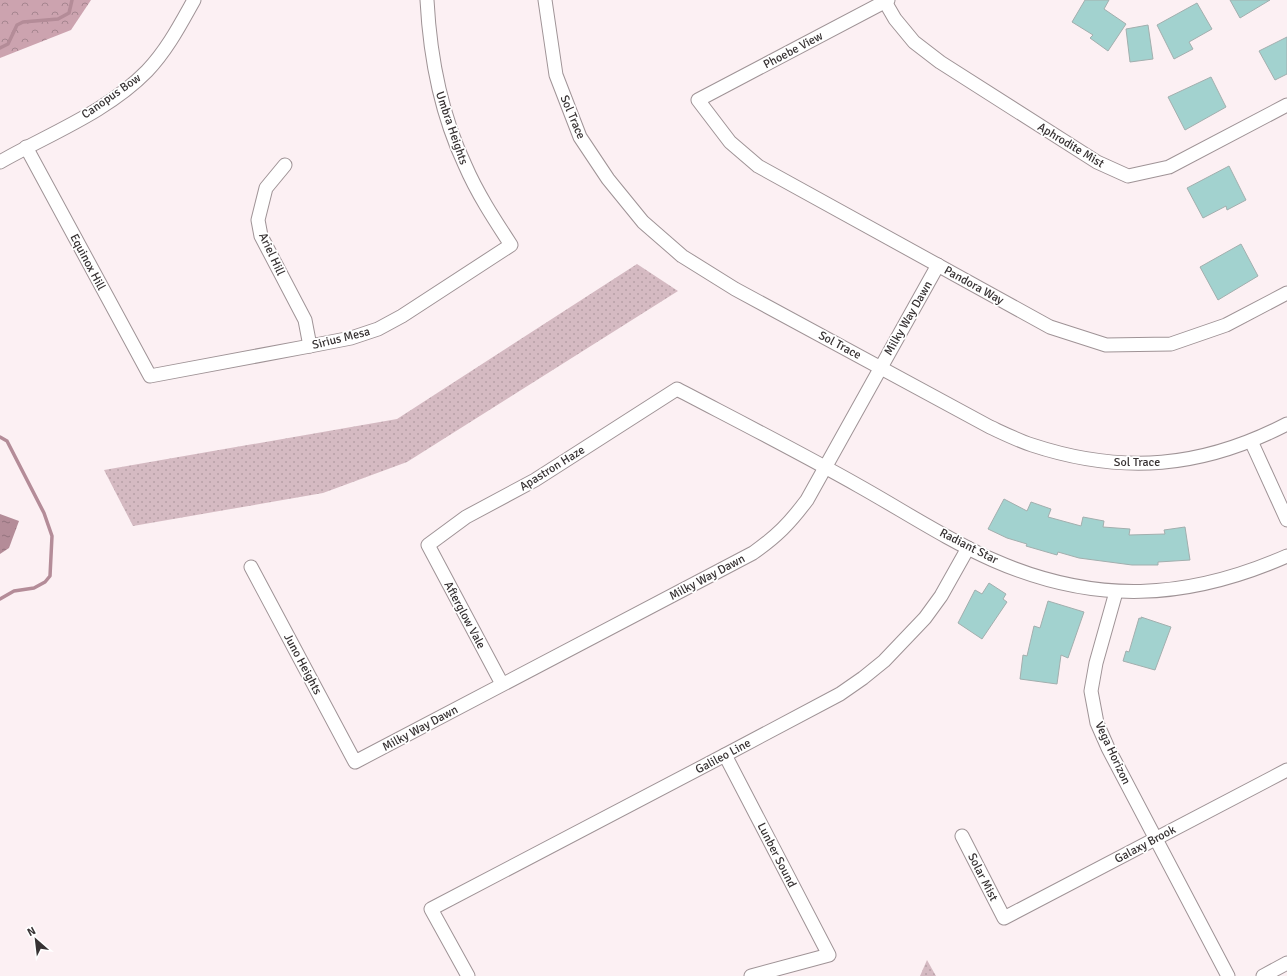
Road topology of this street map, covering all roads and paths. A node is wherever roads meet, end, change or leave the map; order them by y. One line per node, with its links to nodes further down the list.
1 (194, 0): 7 (street, Canopus Bow)
2 (428, 0): 10 (street, Umbra Heights)
3 (544, 0): 14 (street, Sol Trace)
4 (886, 1): 5 (street, Phoebe View); 6 (street, Aphrodite Mist)
5 (698, 100): 11 (street, Pandora Way)
6 (1287, 105)
7 (26, 147): 8 (street, Canopus Bow); 15 (street, Equinox Hill)
8 (0, 162)
9 (285, 165): 13 (street, Ariel Hill)
10 (510, 244): 13 (street, Sirius Mesa)
11 (938, 265): 12 (street, Pandora Way); 14 (street, Milky Way Dawn)
12 (1287, 293)
13 (310, 346): 15 (street, Sirius Mesa)
14 (880, 367): 18 (street, Sol Trace); 19 (street, Milky Way Dawn)
15 (150, 376)
16 (677, 389): 19 (street, Radiant Star); 21 (street, Apastron Haze)
17 (1287, 424): 18 (street, Sol Trace)
18 (1251, 441): 20 (street)
19 (824, 466): 22 (street, Radiant Star); 26 (street, Milky Way Dawn)
20 (1287, 520)
21 (428, 545): 26 (street, Afterglow Vale)
22 (968, 548): 25 (street, Radiant Star); 27 (street, Galileo Line)
23 (1287, 556): 25 (street, Radiant Star)
24 (251, 567): 28 (street, Juno Heights)
25 (1116, 592): 31 (street, Vega Horizon)
26 (502, 684): 28 (street, Milky Way Dawn)
27 (725, 755): 34 (street, Galileo Line); 35 (street, Lunber Sound)
28 (355, 762)
29 (1287, 770): 31 (street, Galaxy Brook)
30 (962, 836): 32 (street, Solar Mist)
31 (1155, 839): 32 (street, Galaxy Brook); 36 (street, Vega Horizon)
32 (1004, 918)
33 (1287, 963): 37 (street)
34 (468, 976)
35 (751, 976)
36 (1228, 976)
37 (1263, 976)

